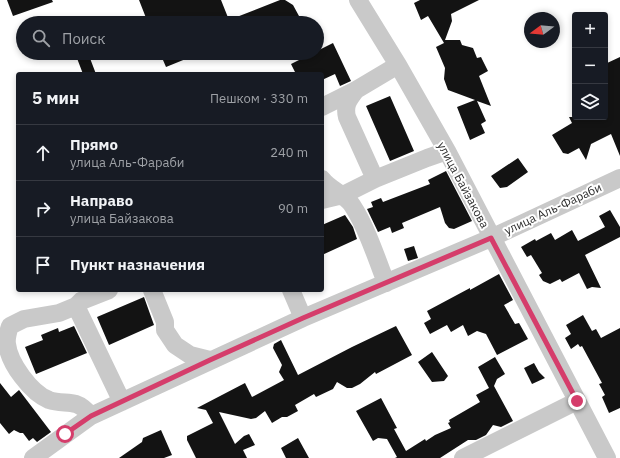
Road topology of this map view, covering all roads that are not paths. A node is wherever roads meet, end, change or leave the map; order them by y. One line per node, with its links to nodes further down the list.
1 (358, 0): 2 (street, улица Байзакова)
2 (398, 65): 3 (street); 5 (street, улица Байзакова)
3 (356, 90): 4 (street); 7 (street)
4 (324, 106)
5 (447, 151): 7 (street); 11 (street, улица Байзакова)
6 (620, 178): 11 (street, улица Аль-Фараби)
7 (375, 179): 9 (street)
8 (324, 181): 9 (street)
9 (343, 195): 10 (street); 12 (street)
10 (324, 200)
11 (491, 238): 12 (street, улица Аль-Фараби); 19 (street, улица Байзакова)
12 (386, 283): 17 (street, улица Аль-Фараби)
13 (104, 292): 16 (street)
14 (153, 292): 18 (street)
15 (292, 292): 17 (street)
16 (76, 306): 20 (street); 21 (street)
17 (303, 318): 18 (street, улица Аль-Фараби)
18 (210, 360): 20 (street, улица Аль-Фараби)
19 (577, 401): 23 (street); 24 (street, улица Байзакова)
20 (122, 402): 21 (street, улица Аль-Фараби)
21 (91, 416): 22 (street, улица Аль-Фараби)
22 (33, 458)
23 (463, 458)
24 (607, 458)

